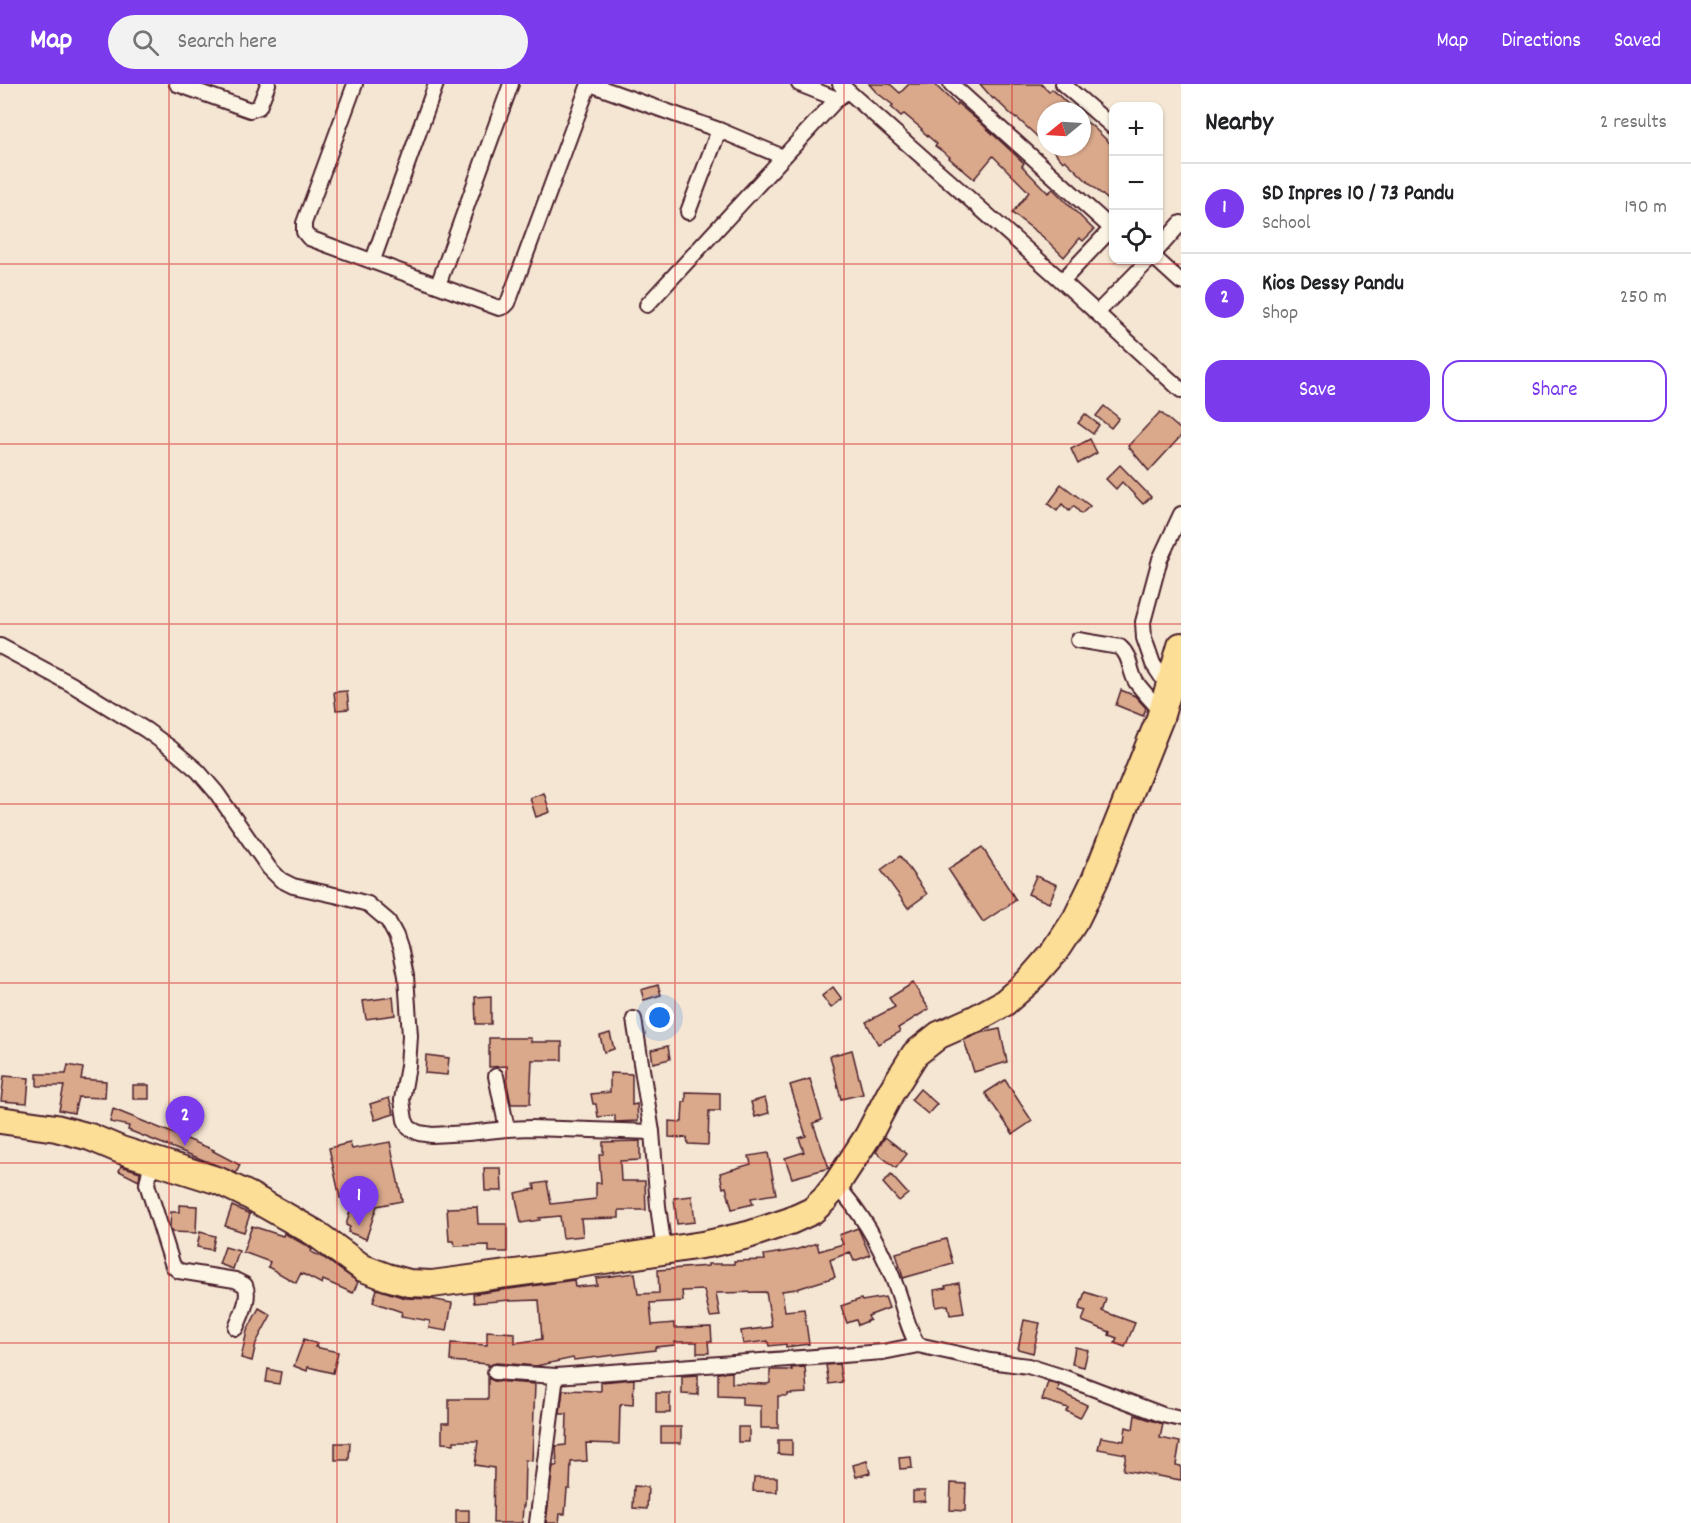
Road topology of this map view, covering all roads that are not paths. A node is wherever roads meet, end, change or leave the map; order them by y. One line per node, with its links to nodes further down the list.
1 (177, 84): 2 (street)
2 (268, 84)
3 (355, 84): 19 (street)
4 (436, 84): 19 (street)
5 (511, 84): 24 (street)
6 (589, 84): 12 (street); 24 (street)
7 (799, 84): 10 (street)
8 (1063, 84): 11 (street)
9 (956, 86): 16 (street)
10 (841, 91): 13 (street); 22 (street)
11 (1109, 124)
12 (718, 130): 13 (street); 14 (street)
13 (783, 157): 25 (street)
14 (687, 212)
15 (1181, 223): 18 (street)
16 (1109, 224)
17 (1109, 230): 22 (street)
18 (1163, 243)
19 (372, 260): 24 (street)
20 (1145, 264): 26 (street)
21 (1161, 264): 23 (street)
22 (1062, 280): 26 (street)
23 (1181, 282)
24 (438, 285)
25 (647, 305)
26 (1097, 313): 27 (street)
27 (1181, 390)
28 (1181, 514): 32 (street)
29 (1078, 640): 33 (street)
30 (0, 646): 37 (street)
31 (1181, 646): 32 (highway)
32 (1169, 688): 33 (highway)
33 (1162, 712): 40 (highway)
34 (634, 1019): 38 (street)
35 (496, 1076): 37 (street)
36 (0, 1120): 39 (highway)
37 (507, 1129): 38 (street)
38 (652, 1132): 41 (street)
39 (152, 1160): 41 (highway); 42 (street)
40 (836, 1185): 41 (highway); 43 (street)
41 (664, 1251)
42 (236, 1328)
43 (918, 1345): 45 (street); 46 (street)
44 (495, 1372): 45 (street)
45 (556, 1376): 47 (street)
46 (1181, 1419)
47 (537, 1523)

